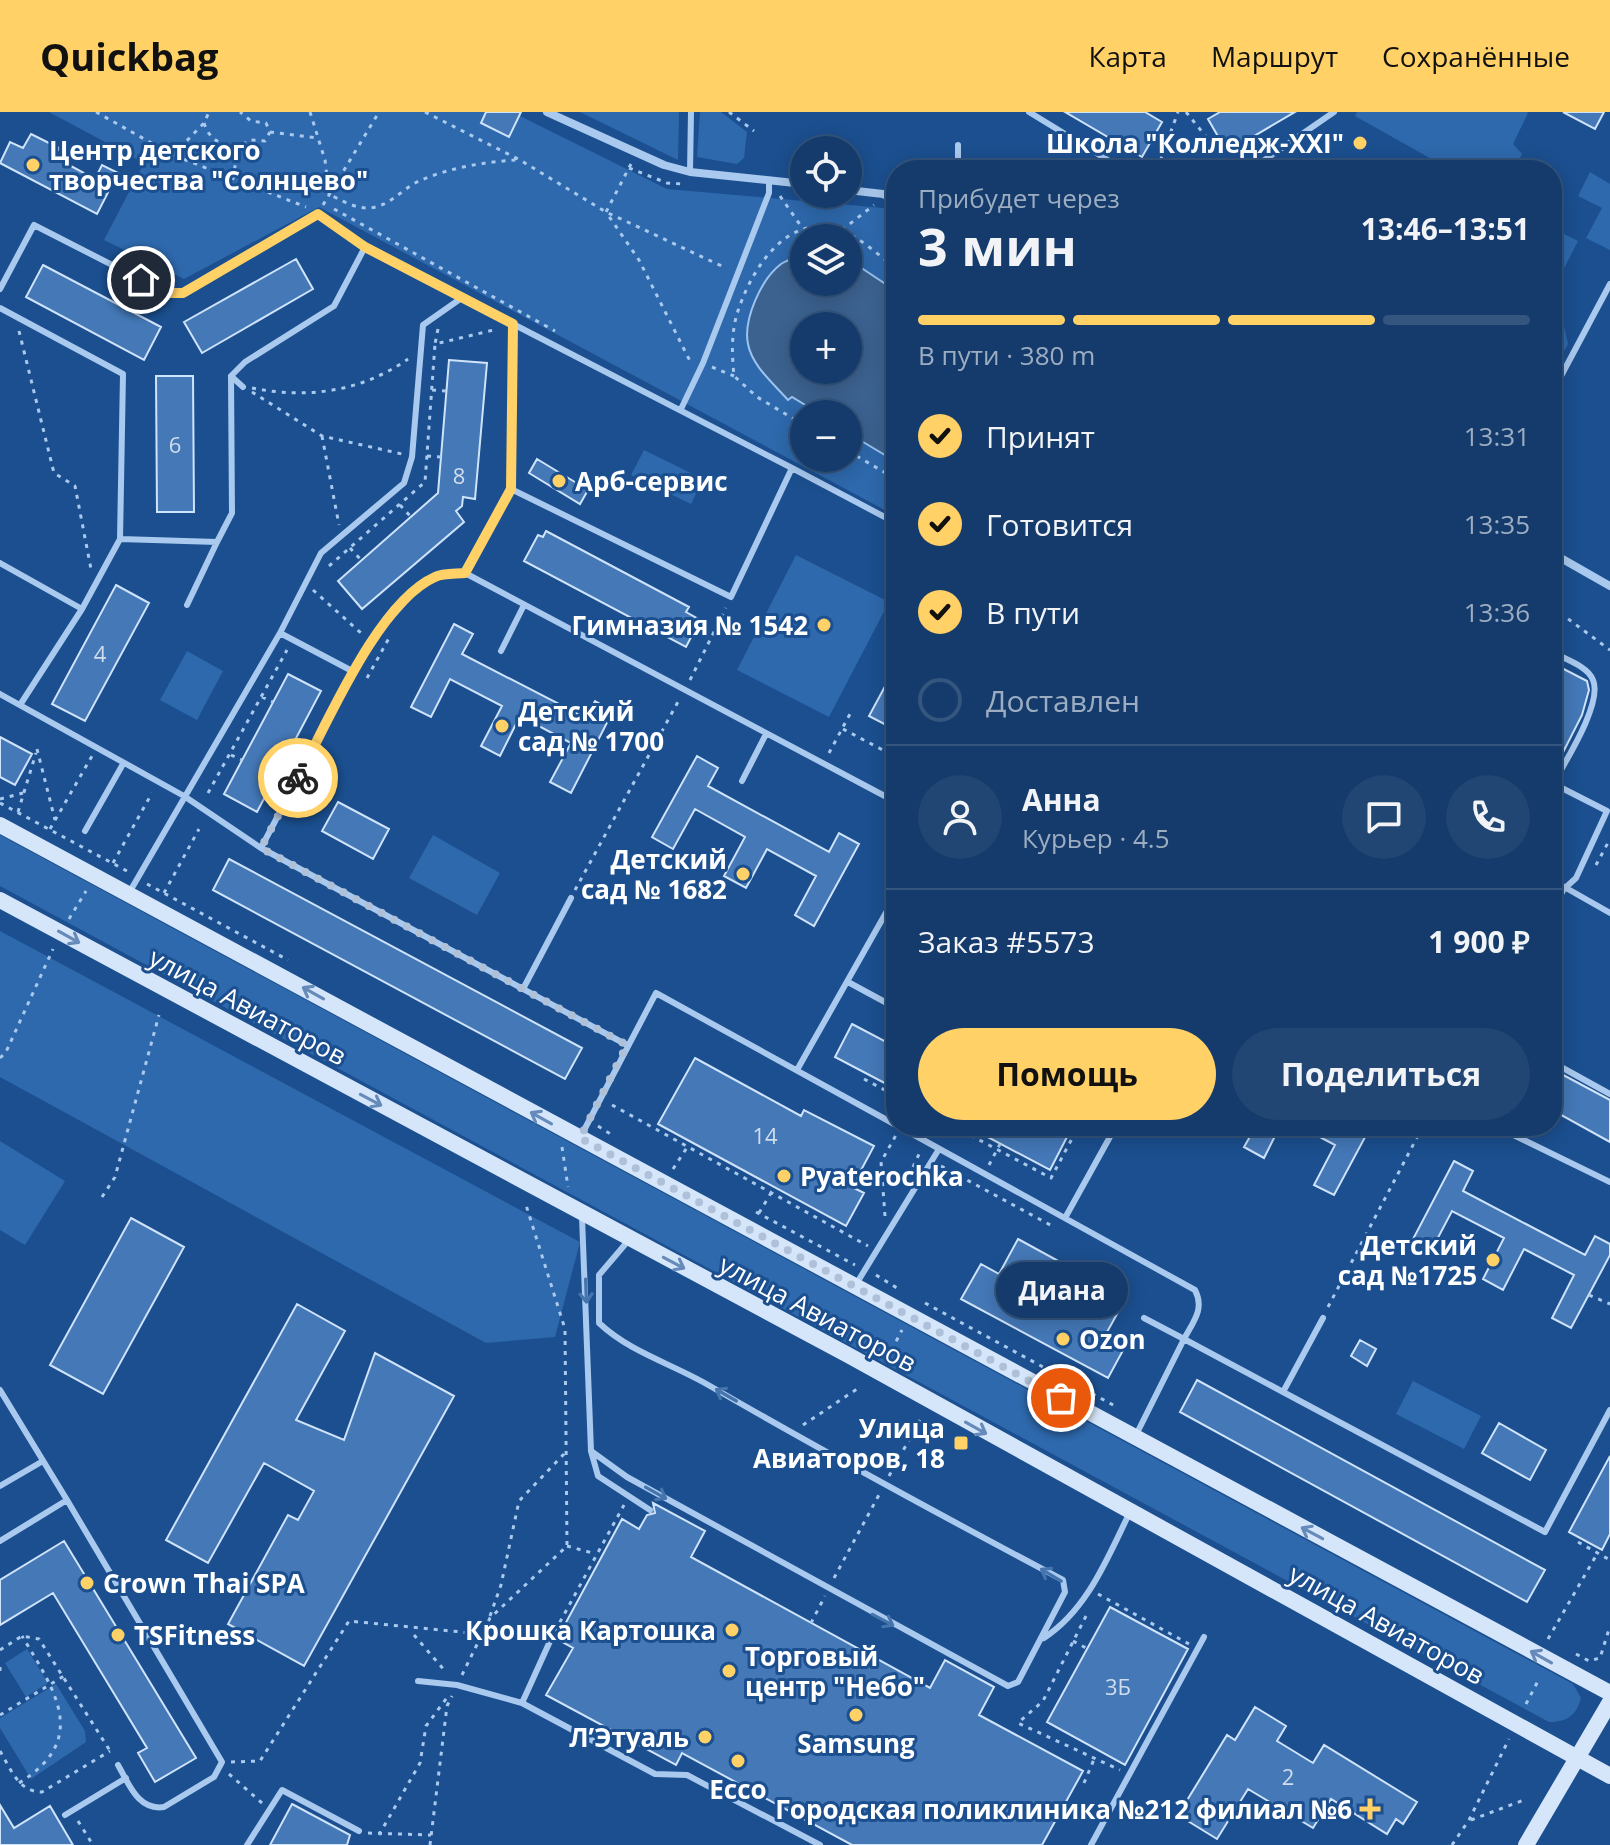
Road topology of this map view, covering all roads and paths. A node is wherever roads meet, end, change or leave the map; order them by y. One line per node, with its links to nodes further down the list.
1 (96, 112): 21 (path)
2 (209, 112): 14 (path)
3 (240, 112): 16 (path)
4 (310, 112): 17 (path)
5 (379, 112): 34 (path)
6 (425, 112): 22 (path)
7 (547, 112): 20 (street)
8 (691, 112): 28 (lane)
9 (729, 112): 15 (path)
10 (1029, 112): 24 (lane)
11 (1178, 112): 25 (path)
12 (1186, 112): 26 (path)
13 (1334, 112): 27 (lane)
14 (204, 123): 19 (path); 21 (path)
15 (754, 131)
16 (270, 132): 17 (path); 19 (path)
17 (319, 138): 34 (path)
18 (958, 145): 23 (lane)
19 (238, 147): 29 (path)
20 (636, 154): 28 (street); 38 (path)
21 (173, 155): 29 (path)
22 (520, 160): 34 (path); 38 (path)
23 (958, 160)
24 (1108, 160)
25 (1161, 160)
26 (1225, 160)
27 (1264, 160)
28 (690, 172): 30 (street)
29 (233, 179): 37 (path)
30 (769, 180): 31 (street); 57 (lane)
31 (790, 182)
32 (777, 191): 39 (path)
33 (862, 192): 35 (street)
34 (329, 194): 54 (path)
35 (883, 194): 36 (street); 40 (path)
36 (886, 195)
37 (305, 206)
38 (606, 212): 45 (path); 58 (path)
39 (800, 224)
40 (850, 224)
41 (790, 236): 62 (path)
42 (862, 244): 44 (path)
43 (365, 247): 47 (lane); 48 (lane); 60 (lane)
44 (886, 261)
45 (731, 270)
46 (1610, 284): 59 (lane)
47 (0, 289)
48 (463, 297): 53 (lane); 55 (lane)
49 (0, 308): 50 (lane)
50 (15, 316): 82 (lane); 90 (path)
51 (493, 321): 52 (path)
52 (447, 323)
53 (513, 324): 66 (lane); 77 (lane)
54 (555, 331)
55 (421, 350): 63 (path); 70 (lane)
56 (697, 350): 58 (path)
57 (703, 363): 62 (path); 66 (lane)
58 (692, 364): 61 (path)
59 (1562, 374)
60 (231, 376): 63 (lane); 83 (lane)
61 (687, 376)
62 (734, 376): 67 (path)
63 (243, 387): 68 (path)
64 (432, 390): 65 (path)
65 (447, 391)
66 (681, 409): 73 (lane)
67 (790, 416)
68 (322, 436): 70 (path); 81 (path)
69 (427, 456): 71 (path)
70 (412, 457): 81 (lane)
71 (442, 457)
72 (862, 459): 76 (path)
73 (790, 467)
74 (790, 472): 92 (lane)
75 (800, 472): 80 (lane)
76 (886, 473)
77 (511, 489): 88 (lane); 92 (lane)
78 (400, 504): 79 (path)
79 (411, 517)
80 (886, 518)
81 (341, 537): 98 (lane)
82 (120, 539): 83 (lane); 90 (lane)
83 (217, 542): 93 (lane)
84 (350, 548): 86 (path)
85 (1562, 559): 89 (street)
86 (361, 560)
87 (0, 563): 95 (lane)
88 (465, 573): 94 (lane); 100 (lane)
89 (1610, 586)
90 (94, 587): 95 (lane)
91 (310, 588): 100 (path)
92 (731, 597): 106 (path)
93 (187, 605)
94 (524, 605): 102 (lane); 106 (lane)
95 (82, 609): 110 (lane)
96 (1562, 614): 101 (path)
97 (394, 629): 105 (path)
98 (280, 633): 99 (lane); 126 (lane)
99 (293, 639): 104 (lane); 108 (path)
100 (370, 641): 104 (lane)
101 (1610, 650)
102 (501, 651)
103 (1562, 658): 120 (lane)
104 (354, 672): 135 (lane)
105 (367, 678)
106 (685, 690): 113 (lane); 143 (path)
107 (0, 694): 110 (lane)
108 (261, 697): 109 (path); 116 (path)
109 (273, 702)
110 (20, 705): 114 (lane)
111 (850, 714): 112 (path)
112 (842, 729): 115 (path); 119 (path)
113 (766, 734): 119 (lane); 121 (lane)
114 (95, 749): 118 (lane); 130 (path)
115 (886, 752)
116 (229, 754): 117 (path); 125 (path)
117 (242, 760)
118 (123, 764): 126 (lane); 134 (lane)
119 (823, 764): 127 (lane)
120 (1562, 766)
121 (742, 781)
122 (1562, 788): 138 (lane)
123 (25, 793): 128 (path); 129 (path); 130 (path)
124 (152, 793): 137 (path)
125 (208, 793)
126 (184, 796): 135 (lane); 142 (lane)
127 (886, 797)
128 (0, 801): 129 (path)
129 (18, 812): 133 (path)
130 (55, 820): 133 (path)
131 (0, 825): 142 (street, улица Авиаторов)
132 (199, 829): 141 (path)
133 (50, 830): 136 (path)
134 (85, 831)
135 (261, 848): 150 (lane)
136 (105, 859)
137 (113, 863)
138 (1564, 889): 140 (lane); 146 (lane)
139 (86, 890): 147 (path)
140 (1562, 892)
141 (164, 893)
142 (128, 894): 170 (street, улица Авиаторов, one-way to 142)
143 (571, 898): 150 (lane)
144 (0, 900): 186 (street, улица Авиаторов, one-way to 186)
145 (886, 913): 149 (lane)
146 (1610, 913)
147 (69, 919)
148 (53, 949): 154 (path)
149 (848, 982): 151 (lane); 156 (lane)
150 (523, 989): 153 (lane)
151 (886, 1003)
152 (159, 1015): 182 (path)
153 (627, 1045): 156 (lane); 170 (lane)
154 (0, 1058)
155 (1562, 1068): 159 (lane)
156 (797, 1070): 161 (lane)
157 (864, 1079): 158 (path)
158 (886, 1091)
159 (1610, 1094)
160 (612, 1105): 174 (path)
161 (886, 1121)
162 (894, 1136): 184 (path)
163 (905, 1136): 171 (path)
164 (914, 1136): 175 (lane)
165 (972, 1136): 166 (path)
166 (1073, 1136)
167 (1110, 1136): 187 (lane)
168 (1418, 1136): 195 (path)
169 (1516, 1136): 179 (lane)
170 (580, 1138): 191 (street, улица Авиаторов)
171 (907, 1139)
172 (562, 1144): 180 (path)
173 (917, 1145): 177 (path)
174 (688, 1146): 178 (path); 181 (path)
175 (939, 1149): 176 (lane); 187 (lane)
176 (931, 1161): 188 (path); 191 (lane)
177 (913, 1167)
178 (673, 1169)
179 (1610, 1182)
180 (569, 1191)
181 (772, 1192): 185 (path); 190 (path)
182 (102, 1197)
183 (526, 1205): 207 (path)
184 (892, 1206)
185 (759, 1213)
186 (582, 1214): 189 (street, улица Авиаторов); 206 (lane, one-way to 206)
187 (1065, 1218): 197 (lane)
188 (1059, 1230)
189 (629, 1240): 209 (lane, one-way to 189); 214 (street, улица Авиаторов, one-way to 214)
190 (847, 1261)
191 (854, 1287): 205 (street, улица Авиаторов)
192 (1589, 1295): 193 (path)
193 (1610, 1304)
194 (1144, 1318): 197 (lane)
195 (1323, 1318): 201 (lane)
196 (904, 1327): 198 (path)
197 (1184, 1339): 201 (lane); 205 (lane)
198 (885, 1362)
199 (860, 1387): 204 (path)
200 (0, 1390): 208 (lane)
201 (1283, 1392): 202 (lane)
202 (1610, 1410)
203 (920, 1420): 209 (path)
204 (800, 1427)
205 (1135, 1438): 244 (street, улица Авиаторов, one-way to 205)
206 (591, 1451): 211 (lane); 221 (lane, one-way to 221)
207 (564, 1454): 217 (path); 222 (path)
208 (43, 1461): 210 (lane); 212 (lane)
209 (884, 1485): 221 (path); 231 (lane, one-way to 209)
210 (0, 1486)
211 (628, 1498): 213 (lane); 218 (path)
212 (67, 1500): 215 (lane); 254 (lane)
213 (650, 1510)
214 (1131, 1512): 231 (lane); 252 (street, улица Авиаторов)
215 (0, 1541)
216 (1578, 1542): 219 (path)
217 (567, 1546): 218 (path); 222 (path)
218 (596, 1554): 229 (path)
219 (1597, 1554): 220 (path); 230 (path)
220 (1610, 1560)
221 (828, 1589): 223 (path); 231 (lane, one-way to 231)
222 (490, 1618): 225 (path)
223 (811, 1623)
224 (1610, 1626): 236 (path)
225 (482, 1634): 243 (path); 254 (path)
226 (414, 1635): 243 (path)
227 (22, 1636): 235 (path); 239 (path); 242 (path)
228 (1204, 1637): 233 (lane)
229 (551, 1639): 246 (lane)
230 (1548, 1639)
231 (1041, 1640)
232 (1073, 1641): 233 (path); 234 (path); 251 (path)
233 (1197, 1648): 255 (lane)
234 (1088, 1649)
235 (0, 1650)
236 (1600, 1658)
237 (0, 1667): 238 (path)
238 (0, 1674)
239 (64, 1676): 242 (path); 258 (path)
240 (1539, 1679): 247 (path)
241 (418, 1681): 243 (lane)
242 (51, 1684): 248 (path); 258 (path)
243 (457, 1685): 246 (lane); 266 (path); 266 (path)
244 (1610, 1693)
245 (1610, 1702): 252 (street)
246 (522, 1703): 270 (lane)
247 (1526, 1704)
248 (0, 1715)
249 (1511, 1736): 264 (path)
250 (0, 1751): 258 (path)
251 (1095, 1757): 255 (path); 259 (path)
252 (1579, 1759): 256 (street, улица Авиаторов); 273 (street)
253 (118, 1765): 257 (lane)
254 (222, 1765): 257 (lane); 260 (path)
255 (1128, 1774): 271 (lane)
256 (1610, 1776)
257 (126, 1778): 262 (lane)
258 (19, 1783)
259 (1084, 1783)
260 (253, 1797)
261 (1524, 1800): 264 (path)
262 (72, 1811): 263 (lane); 267 (path)
263 (65, 1815)
264 (1469, 1820): 272 (path)
265 (359, 1831): 268 (lane)
266 (431, 1835): 269 (path)
267 (93, 1845)
268 (247, 1845)
269 (430, 1845)
270 (820, 1845)
271 (1091, 1845)
272 (1452, 1845)
273 (1526, 1845)

